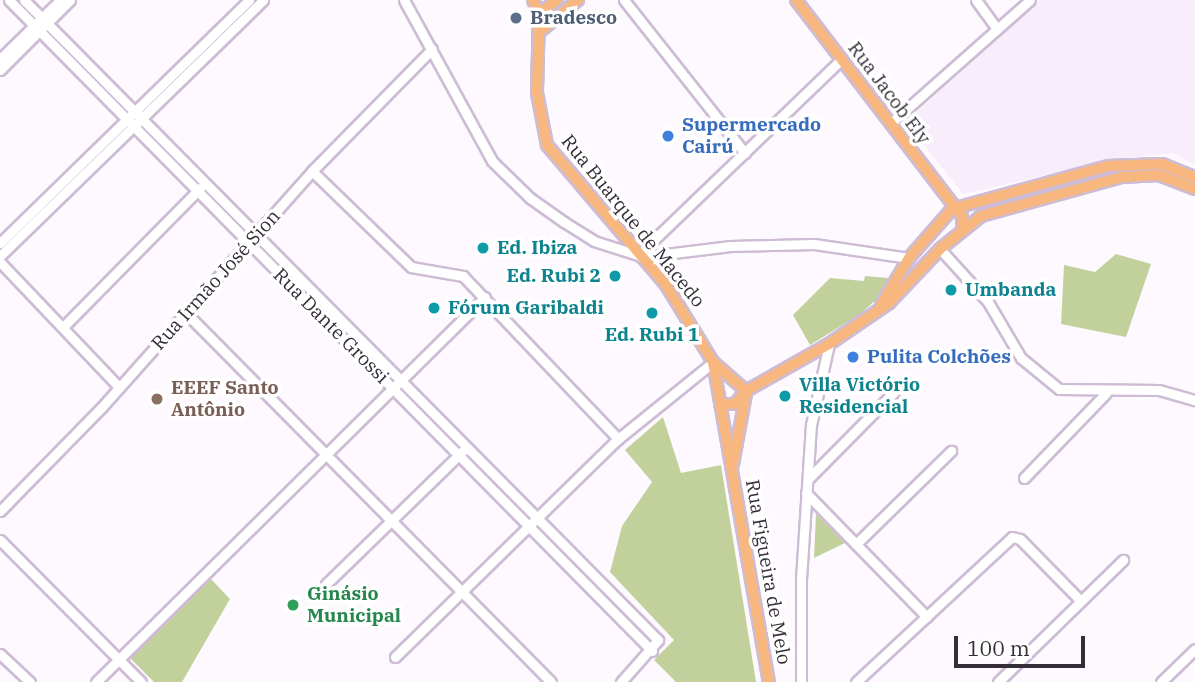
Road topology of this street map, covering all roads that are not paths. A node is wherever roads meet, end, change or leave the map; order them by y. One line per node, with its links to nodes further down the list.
1 (9, 0): 16 (street, Rua Dante Grossi)
2 (24, 0): 16 (street, Rua Dante Grossi)
3 (60, 0): 16 (street)
4 (70, 0): 16 (street)
5 (249, 0): 17 (street)
6 (263, 0): 17 (street)
7 (404, 0): 20 (street)
8 (533, 0): 15 (main road)
9 (557, 0): 15 (main road)
10 (578, 0): 19 (main road)
11 (624, 0): 27 (street)
12 (796, 0): 22 (main road, Rua Jacob Ely)
13 (976, 0): 18 (street)
14 (1030, 0): 18 (street)
15 (539, 14): 19 (main road, Rua Buarque de Macedo)
16 (40, 24): 21 (street); 23 (street); 24 (street, Rua Dante Grossi)
17 (231, 25): 24 (street); 26 (street)
18 (997, 29): 25 (street)
19 (538, 33): 42 (main road, Rua Buarque de Macedo)
20 (432, 49): 28 (street, Rua Irmão José Sion); 42 (street)
21 (0, 59)
22 (842, 59): 25 (main road, Rua Jacob Ely); 27 (street)
23 (0, 70)
24 (129, 115): 26 (street, Rua Dante Grossi); 31 (street)
25 (892, 122): 34 (main road, Rua Jacob Ely)
26 (138, 123): 30 (street, Rua Dante Grossi); 33 (street)
27 (745, 153): 42 (street)
28 (312, 171): 37 (street, Rua Irmão José Sion); 45 (street)
29 (1195, 177): 34 (main road)
30 (200, 187): 37 (street, Rua Dante Grossi); 39 (street, Rua Dante Grossi); 48 (street)
31 (55, 188): 33 (street); 38 (street)
32 (1195, 189): 35 (main road)
33 (64, 196): 41 (street)
34 (952, 209): 35 (main road, Rua Jacob Ely); 36 (main road)
35 (962, 228): 40 (main road)
36 (931, 230): 40 (main road); 43 (main road)
37 (256, 236): 39 (street, Rua Irmão José Sion); 49 (street, Rua Dante Grossi)
38 (0, 243)
39 (249, 244): 47 (street, Rua Irmão José Sion); 49 (street, Rua Dante Grossi)
40 (940, 248): 46 (main road); 56 (street)
41 (0, 256)
42 (639, 256): 43 (street); 51 (main road, Rua Buarque de Macedo)
43 (909, 258): 46 (main road)
44 (0, 262): 48 (street)
45 (485, 297): 52 (street); 59 (street)
46 (878, 310): 50 (main road)
47 (186, 313): 53 (street, Rua Irmão José Sion); 62 (street)
48 (64, 326): 53 (street)
49 (355, 342): 52 (street, Rua Dante Grossi)
50 (829, 344): 54 (main road); 65 (street)
51 (713, 362): 54 (main road, Rua Buarque de Macedo); 57 (main road, Rua Buarque de Macedo); 59 (street)
52 (397, 385): 60 (street, Rua Dante Grossi); 62 (street)
53 (119, 387): 67 (street, Rua Irmão José Sion)
54 (746, 391): 57 (main road); 57 (main road); 63 (main road, Rua Figueira de Melo)
55 (894, 392): 65 (street)
56 (1106, 393): 58 (street); 64 (street)
57 (719, 399): 63 (main road, Rua Figueira de Melo)
58 (1195, 400)
59 (618, 439): 69 (street)
60 (463, 451): 68 (street); 69 (street, Rua Dante Grossi)
61 (950, 451): 71 (street)
62 (326, 455): 68 (street); 81 (street)
63 (732, 467): 87 (main road, Rua Figueira de Melo)
64 (1024, 478)
65 (808, 479): 66 (street)
66 (806, 493): 71 (street); 88 (street)
67 (0, 511)
68 (393, 519): 73 (street); 74 (street)
69 (533, 522): 74 (street); 78 (street, Rua Dante Grossi); 78 (street, Rua Dante Grossi)
70 (0, 540): 81 (street)
71 (857, 542): 76 (street)
72 (1123, 560): 75 (street)
73 (326, 584)
74 (462, 590): 80 (street); 85 (street)
75 (1082, 600): 76 (street); 90 (street)
76 (927, 617): 89 (street)
77 (1195, 649): 91 (street)
78 (652, 651): 86 (street)
79 (0, 654): 82 (street)
80 (395, 657)
81 (119, 659): 83 (street); 84 (street)
82 (30, 682)
83 (96, 682)
84 (142, 682)
85 (551, 682)
86 (621, 682)
87 (769, 682)
88 (801, 682)
89 (856, 682)
90 (998, 682)
91 (1161, 682)

